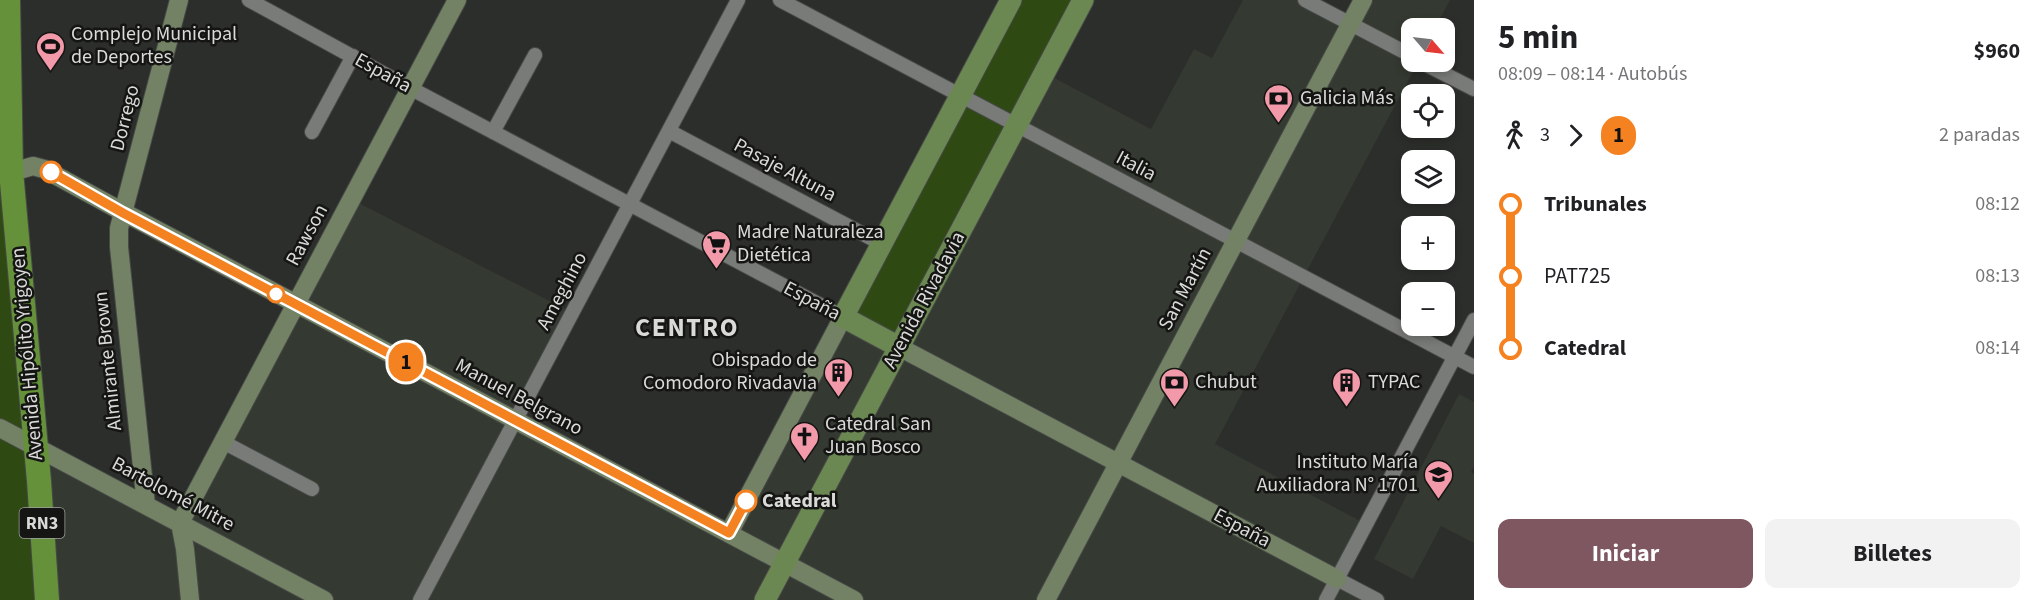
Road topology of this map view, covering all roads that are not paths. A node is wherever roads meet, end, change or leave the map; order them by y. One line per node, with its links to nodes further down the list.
1 (8, 0): 23 (highway, Avenida Hipólito Yrigoyen / RN3)
2 (179, 0): 25 (street, Dorrego)
3 (249, 0): 14 (street, España)
4 (457, 0): 16 (street, Rawson)
5 (738, 0): 20 (street, Ameghino)
6 (780, 0): 18 (street, Italia)
7 (1011, 0): 18 (main road)
8 (1083, 0): 19 (main road, Avenida Rivadavia)
9 (1305, 0): 11 (street)
10 (1363, 0): 11 (street, San Martín)
11 (1351, 24): 12 (street); 26 (street, San Martín)
12 (1401, 50)
13 (535, 55): 22 (street)
14 (353, 56): 16 (street, España); 21 (street)
15 (1441, 72): 17 (street)
16 (410, 88): 22 (street, España); 28 (street, Rawson)
17 (1474, 89)
18 (961, 96): 19 (street, Italia); 27 (main road)
19 (1017, 125): 26 (street, Italia); 31 (main road, Avenida Rivadavia)
20 (669, 131): 24 (street, Ameghino); 27 (street, Pasaje Altuna)
21 (312, 132)
22 (493, 132): 24 (street, España)
23 (5, 173): 25 (street, Manuel Belgrano); 37 (highway, Avenida Hipólito Yrigoyen / RN3)
24 (630, 205): 29 (street, España); 34 (street, Ameghino)
25 (123, 213): 28 (street, Manuel Belgrano); 40 (street, Almirante Brown)
26 (1236, 241): 32 (street, Italia); 38 (street, San Martín)
27 (882, 244): 29 (main road)
28 (296, 304): 34 (street, Manuel Belgrano); 36 (street, Rawson)
29 (843, 317): 31 (main road, España); 42 (street)
30 (1474, 320): 32 (street)
31 (899, 347): 38 (street, España); 43 (main road, Avenida Rivadavia)
32 (1454, 357): 33 (street, Italia); 44 (street)
33 (1474, 367)
34 (515, 420): 42 (street, Manuel Belgrano); 48 (street, Ameghino)
35 (0, 428): 37 (street, Bartolomé Mitre)
36 (223, 442): 39 (street); 41 (street, Rawson)
37 (35, 447): 40 (street, Bartolomé Mitre); 45 (highway, Avenida Hipólito Yrigoyen / RN3)
38 (1118, 463): 44 (street, España); 51 (street, San Martín)
39 (312, 489)
40 (146, 506): 41 (street, Bartolomé Mitre)
41 (180, 523): 46 (street); 47 (street, Bartolomé Mitre)
42 (729, 533): 43 (street, Manuel Belgrano)
43 (785, 563): 49 (main road, Avenida Rivadavia); 50 (street, Manuel Belgrano)
44 (1337, 579): 52 (street); 53 (street, España)
45 (47, 600)
46 (190, 600)
47 (324, 600)
48 (420, 600)
49 (765, 600)
50 (854, 600)
51 (1046, 600)
52 (1326, 600)
53 (1377, 600)

